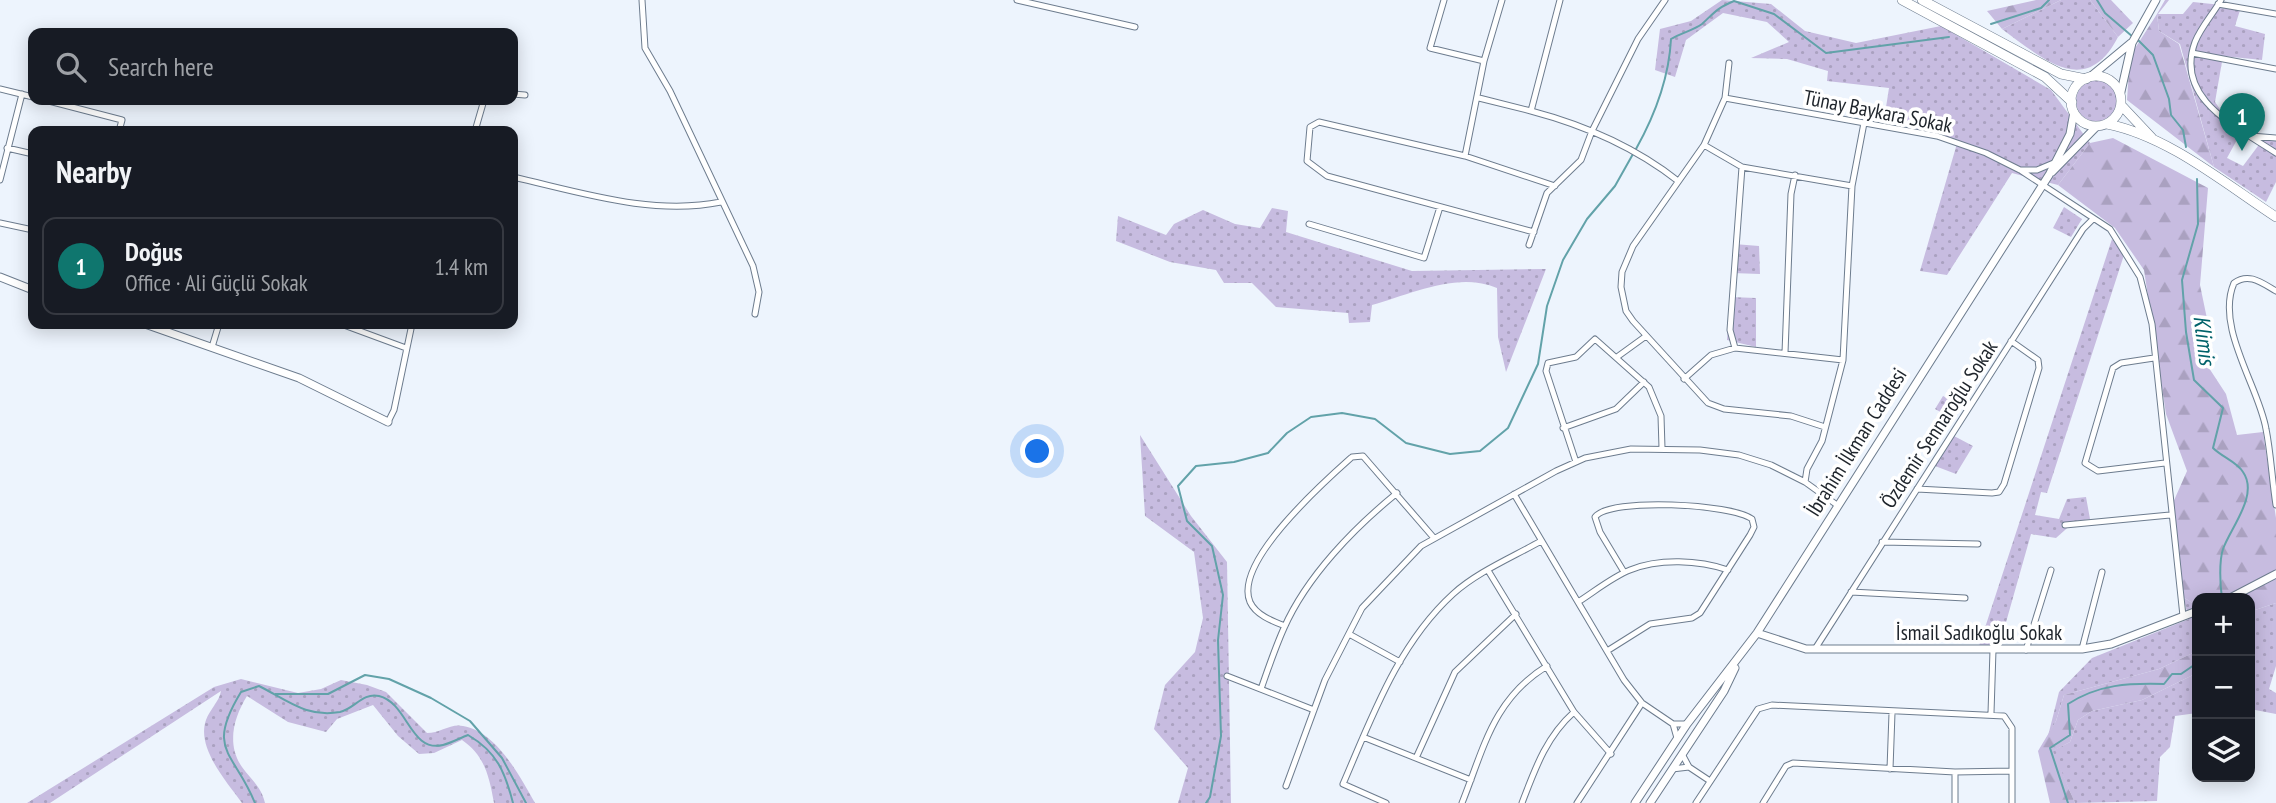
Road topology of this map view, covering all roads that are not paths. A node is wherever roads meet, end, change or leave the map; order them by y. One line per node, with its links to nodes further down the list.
1 (642, 0): 56 (street)
2 (1017, 0): 10 (street)
3 (1444, 0): 16 (street)
4 (1503, 0): 16 (street)
5 (1560, 0): 31 (street)
6 (1665, 0): 36 (street)
7 (1902, 0): 30 (main road)
8 (1922, 0): 19 (main road)
9 (2156, 0): 14 (street)
10 (1035, 2): 13 (street)
11 (2220, 2): 12 (street); 15 (street)
12 (2276, 14)
13 (1135, 27)
14 (2132, 43): 19 (street); 27 (street)
15 (2192, 52): 18 (street); 37 (street)
16 (1484, 61): 25 (street)
17 (1729, 63): 26 (street)
18 (2276, 69)
19 (2088, 78): 27 (main road); 30 (main road)
20 (0, 89): 21 (street)
21 (22, 94): 24 (street); 41 (street)
22 (518, 94): 23 (street)
23 (525, 95)
24 (28, 96)
25 (1479, 98): 31 (street); 44 (street)
26 (1725, 98): 32 (street, Tünay Baykara Sokak); 40 (street)
27 (2121, 100): 33 (main road); 39 (main road)
28 (64, 105): 34 (street)
29 (483, 105): 35 (street)
30 (2073, 107): 33 (main road); 45 (street, İbrahim İlkman Caddesi)
31 (1531, 111): 36 (street)
32 (1864, 123): 47 (street, Tünay Baykara Sokak); 54 (street)
33 (2102, 125): 39 (main road); 48 (street, İbrahim İlkman Caddesi)
34 (120, 126)
35 (476, 126)
36 (1592, 131): 52 (street); 53 (street)
37 (2251, 136): 38 (street); 43 (street)
38 (2276, 138)
39 (2156, 142): 58 (main road)
40 (1704, 145): 46 (street); 52 (street)
41 (7, 148): 42 (street); 51 (street)
42 (28, 153)
43 (2276, 153)
44 (1465, 156): 53 (street); 57 (street)
45 (2056, 162): 47 (street); 48 (street, İbrahim İlkman Caddesi)
46 (1742, 167): 49 (street); 77 (street)
47 (2020, 170): 55 (street, Tünay Baykara Sokak)
48 (2049, 175): 55 (street, İbrahim İlkman Caddesi)
49 (1794, 176): 54 (street); 78 (street)
50 (518, 178): 56 (street)
51 (0, 180)
52 (1678, 181): 73 (street)
53 (1555, 186): 63 (street)
54 (1852, 186): 81 (street)
55 (2041, 186): 59 (street); 96 (street, İbrahim İlkman Caddesi)
56 (721, 201): 68 (street)
57 (1440, 207): 61 (street); 63 (street)
58 (2276, 217)
59 (2093, 219): 74 (street, Özdemir Sennaroğlu Sokak); 80 (street)
60 (0, 223): 62 (street)
61 (1309, 224)
62 (28, 229)
63 (1534, 232): 64 (street)
64 (1529, 245)
65 (0, 277): 66 (street)
66 (28, 288)
67 (2276, 291): 88 (street)
68 (755, 314)
69 (160, 329): 75 (street)
70 (217, 329): 75 (street)
71 (360, 329): 76 (street)
72 (411, 329): 76 (street)
73 (1646, 336): 79 (street); 82 (street)
74 (2011, 341): 93 (street, Özdemir Sennaroğlu Sokak); 93 (street)
75 (212, 347): 84 (street)
76 (406, 348): 84 (street)
77 (1735, 348): 78 (street); 82 (street)
78 (1786, 353): 81 (street)
79 (1617, 357): 83 (street); 87 (street)
80 (2154, 358): 91 (street); 91 (street)
81 (1843, 360): 86 (street)
82 (1684, 379): 86 (street)
83 (1644, 382): 87 (street); 89 (street)
84 (387, 422)
85 (2276, 426): 88 (street)
86 (1825, 427): 92 (street)
87 (1563, 428): 90 (street)
88 (2267, 430): 97 (street)
89 (1662, 448): 90 (street); 92 (street)
90 (1576, 461): 95 (street)
91 (2165, 463): 98 (street)
92 (1805, 482): 96 (street)
93 (1917, 489): 102 (street, Özdemir Sennaroğlu Sokak)
94 (1397, 493): 100 (street); 117 (street); 117 (street)
95 (1514, 494): 100 (street); 101 (street)
96 (1837, 505): 118 (street, İbrahim İlkman Caddesi)
97 (2276, 505)
98 (2170, 515): 99 (street); 116 (street)
99 (2064, 525)
100 (1434, 538): 119 (street)
101 (1541, 541): 106 (street); 113 (street)
102 (1882, 542): 103 (street); 110 (street, Özdemir Sennaroğlu Sokak)
103 (1978, 544)
104 (1728, 570): 107 (street); 107 (street); 124 (street)
105 (2051, 570): 123 (street)
106 (1489, 572): 115 (street); 126 (street)
107 (1624, 572): 113 (street)
108 (2102, 572): 121 (street)
109 (2276, 574): 111 (street)
110 (1851, 592): 112 (street); 120 (street, Özdemir Sennaroğlu Sokak)
111 (2240, 593)
112 (1965, 597)
113 (1578, 602): 124 (street)
114 (2192, 613): 116 (street, İsmail Sadıkoğlu Sokak)
115 (1516, 614): 127 (street); 141 (street)
116 (2183, 616): 121 (street, İsmail Sadıkoğlu Sokak)
117 (1285, 626): 129 (street)
118 (1756, 633): 120 (street, İsmail Sadıkoğlu Sokak); 125 (street, İbrahim İlkman Caddesi)
119 (1349, 634): 126 (street); 131 (street)
120 (1815, 649): 122 (street, İsmail Sadıkoğlu Sokak)
121 (2082, 649): 123 (street, İsmail Sadıkoğlu Sokak)
122 (1993, 650): 123 (street, İsmail Sadıkoğlu Sokak); 134 (street)
123 (2026, 650)
124 (1607, 651): 130 (street)
125 (1741, 655): 136 (street, İbrahim İlkman Caddesi); 140 (street)
126 (1400, 662): 137 (street)
127 (1547, 666): 132 (street); 147 (street)
128 (1227, 676): 129 (street)
129 (1261, 689): 131 (street)
130 (1642, 703): 135 (street); 139 (street)
131 (1314, 710): 149 (street)
132 (1574, 712): 139 (street); 152 (street)
133 (1892, 713): 134 (street); 144 (street); 148 (street)
134 (1992, 713): 145 (street)
135 (1673, 724): 136 (street); 138 (street)
136 (1687, 724): 138 (street, İbrahim İlkman Caddesi)
137 (1363, 737): 141 (street); 150 (street)
138 (1677, 738): 154 (street, İbrahim İlkman Caddesi)
139 (1611, 754): 153 (street)
140 (1682, 754): 142 (street); 143 (street)
141 (1416, 758): 147 (street)
142 (1689, 767): 143 (street); 148 (street)
143 (1672, 769): 155 (street)
144 (1890, 769): 146 (street); 157 (street)
145 (2012, 771): 146 (street); 159 (street)
146 (1955, 772): 158 (street)
147 (1471, 780): 151 (street)
148 (1710, 781): 156 (street)
149 (1286, 786)
150 (1385, 803)
151 (1462, 803)
152 (1522, 803)
153 (1577, 803)
154 (1635, 803)
155 (1650, 803)
156 (1696, 803)
157 (1763, 803)
158 (1955, 803)
159 (2012, 803)

